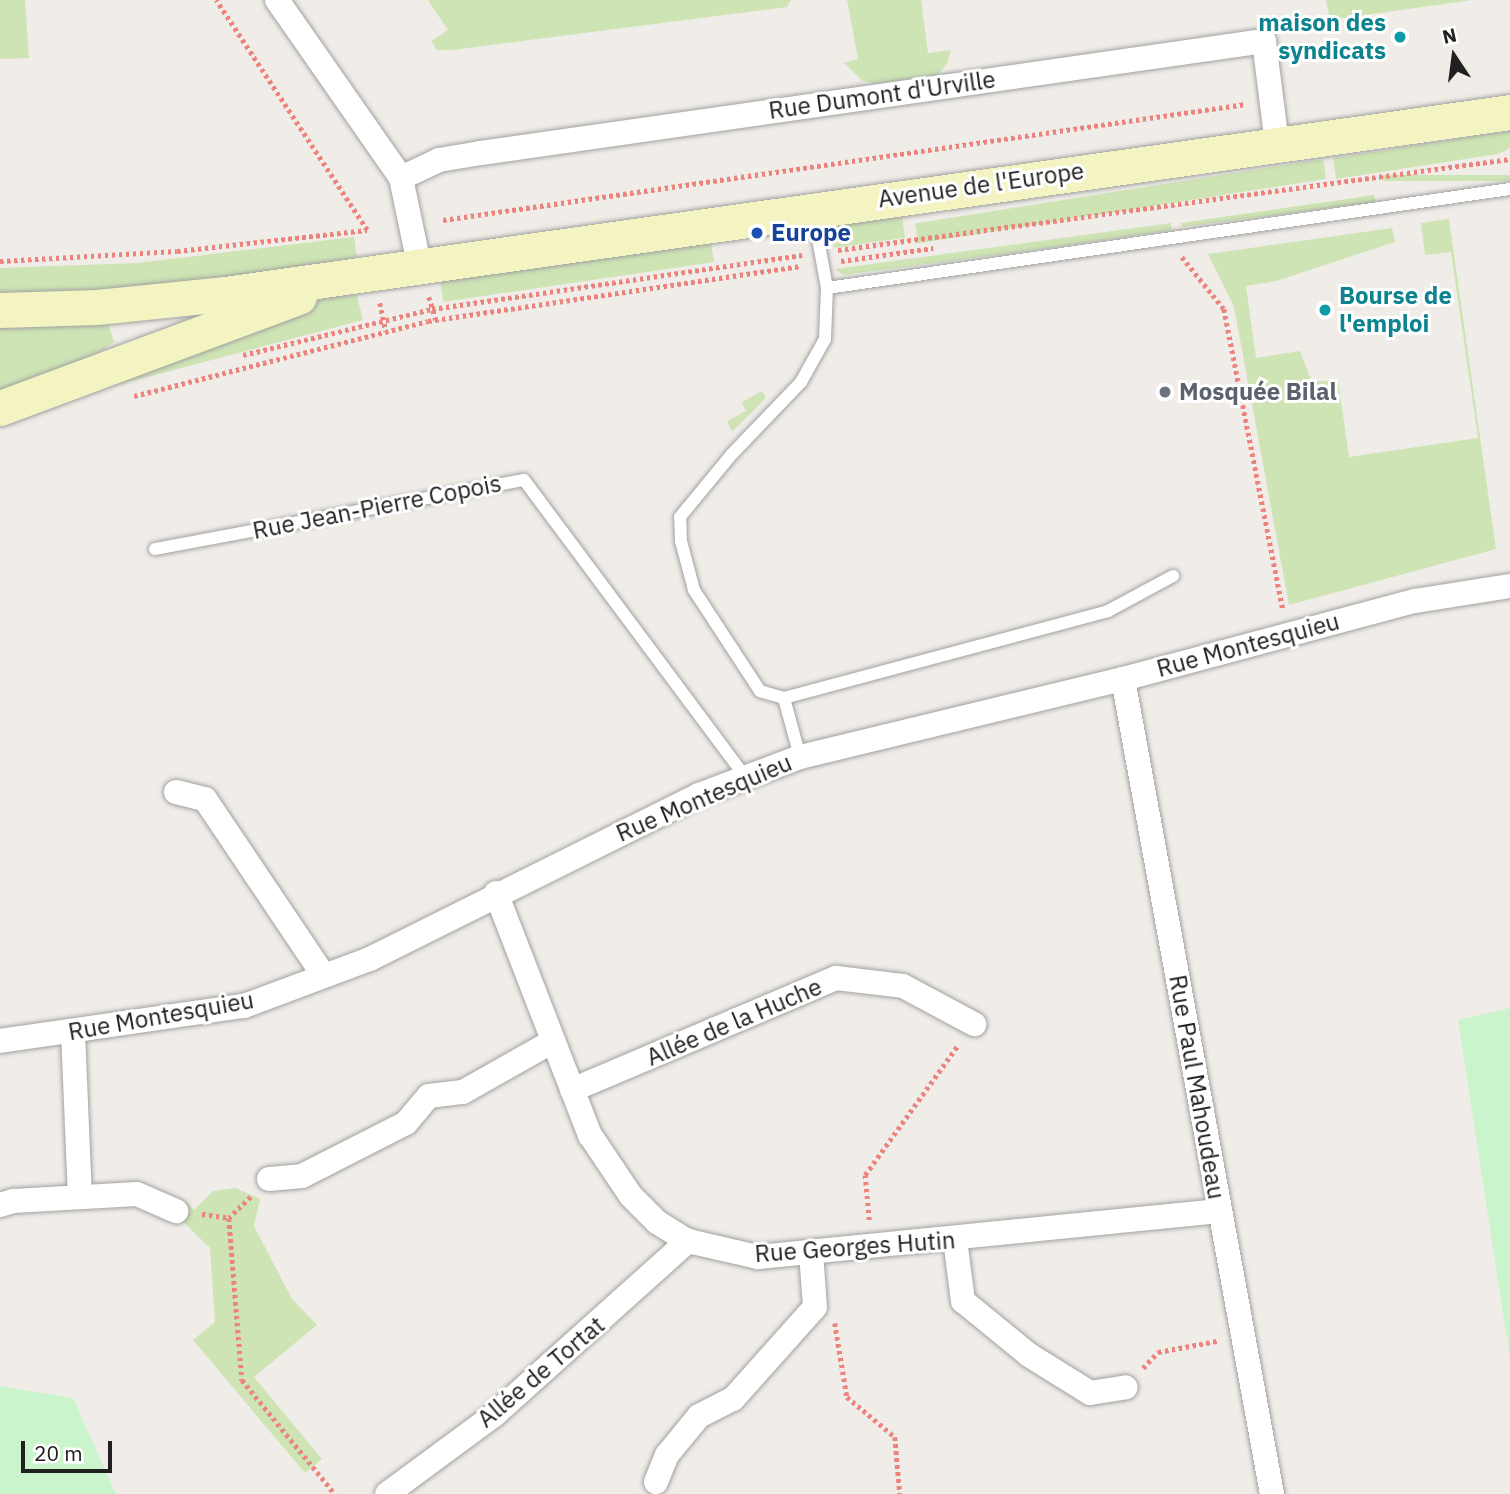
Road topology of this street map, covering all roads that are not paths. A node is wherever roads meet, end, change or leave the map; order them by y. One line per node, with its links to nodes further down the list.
1 (277, 0): 4 (street)
2 (1510, 112): 3 (street, Avenue de l'Europe)
3 (1277, 144): 4 (street, Rue Dumont d'Urville); 6 (street, Avenue de l'Europe)
4 (401, 178): 7 (street)
5 (1510, 189): 9 (lane)
6 (812, 208): 7 (street, Avenue de l'Europe); 9 (lane)
7 (419, 264): 8 (street, Avenue de l'Europe)
8 (368, 272): 10 (street); 12 (street)
9 (827, 288): 18 (lane)
10 (106, 306): 11 (street); 12 (street)
11 (0, 310)
12 (124, 381): 13 (street)
13 (0, 408)
14 (155, 549): 20 (lane, Rue Jean-Pierre Copois)
15 (1173, 576): 18 (lane)
16 (1510, 586): 17 (street, Rue Montesquieu)
17 (1123, 679): 19 (street, Rue Montesquieu); 33 (street, Rue Paul Mahoudeau)
18 (784, 698): 19 (lane)
19 (800, 757): 20 (street, Rue Montesquieu)
20 (745, 777): 22 (street, Rue Montesquieu)
21 (176, 792): 23 (street)
22 (495, 893): 23 (street, Rue Montesquieu); 27 (street, Rue Georges Hutin)
23 (324, 976): 25 (street, Rue Montesquieu)
24 (974, 1024): 28 (street, Allée de la Huche)
25 (73, 1032): 26 (street, Rue Montesquieu); 30 (street)
26 (0, 1041)
27 (553, 1041): 28 (street, Rue Georges Hutin); 29 (street)
28 (572, 1090): 35 (street, Rue Georges Hutin)
29 (269, 1179)
30 (80, 1197): 31 (street); 32 (street)
31 (0, 1205)
32 (176, 1211)
33 (1220, 1211): 34 (street, Rue Georges Hutin); 40 (street, Rue Paul Mahoudeau)
34 (955, 1240): 36 (street, Rue Georges Hutin); 37 (street)
35 (688, 1241): 36 (street, Rue Georges Hutin); 39 (street, Allée de Tortat)
36 (811, 1253): 38 (street)
37 (1126, 1387)
38 (656, 1482)
39 (387, 1494)
40 (1272, 1494)

